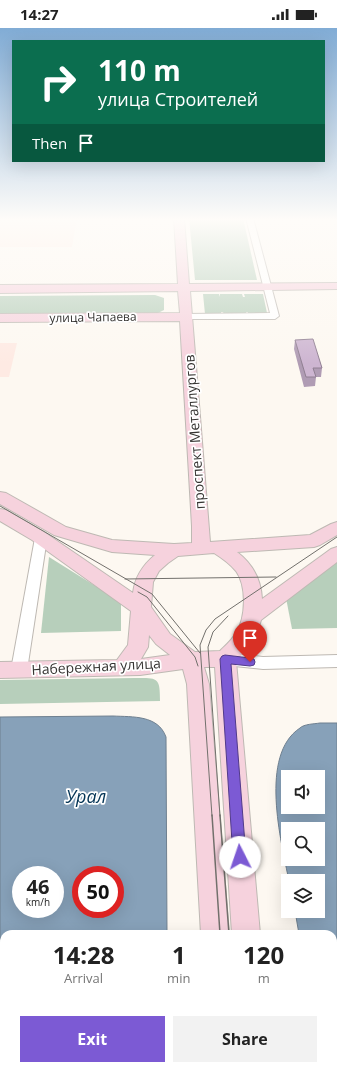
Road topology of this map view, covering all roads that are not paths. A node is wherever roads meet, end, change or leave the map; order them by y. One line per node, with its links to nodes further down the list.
1 (182, 267): 5 (main road, проспект Металлургов)
2 (262, 267): 4 (street)
3 (337, 286): 4 (main road, улица Чапаева)
4 (267, 287): 5 (main road, улица Чапаева); 7 (street)
5 (183, 288): 6 (main road, улица Чапаева); 7 (main road, проспект Металлургов)
6 (0, 289)
7 (185, 317): 8 (main road, улица Чапаева); 13 (main road, проспект Металлургов)
8 (0, 318)
9 (0, 497): 14 (main road)
10 (0, 514): 12 (main road)
11 (337, 528): 13 (main road)
12 (41, 538): 16 (main road); 22 (street)
13 (210, 548): 14 (main road); 17 (main road)
14 (174, 550): 16 (main road)
15 (337, 552): 17 (main road)
16 (142, 608): 19 (main road); 21 (main road)
17 (253, 616): 18 (main road)
18 (225, 659): 19 (main road); 20 (street); 24 (main road)
19 (191, 660): 21 (main road, Набережная улица); 23 (main road)
20 (337, 661)
21 (123, 667): 22 (main road, Набережная улица)
22 (10, 670)
23 (214, 930)
24 (246, 930)

